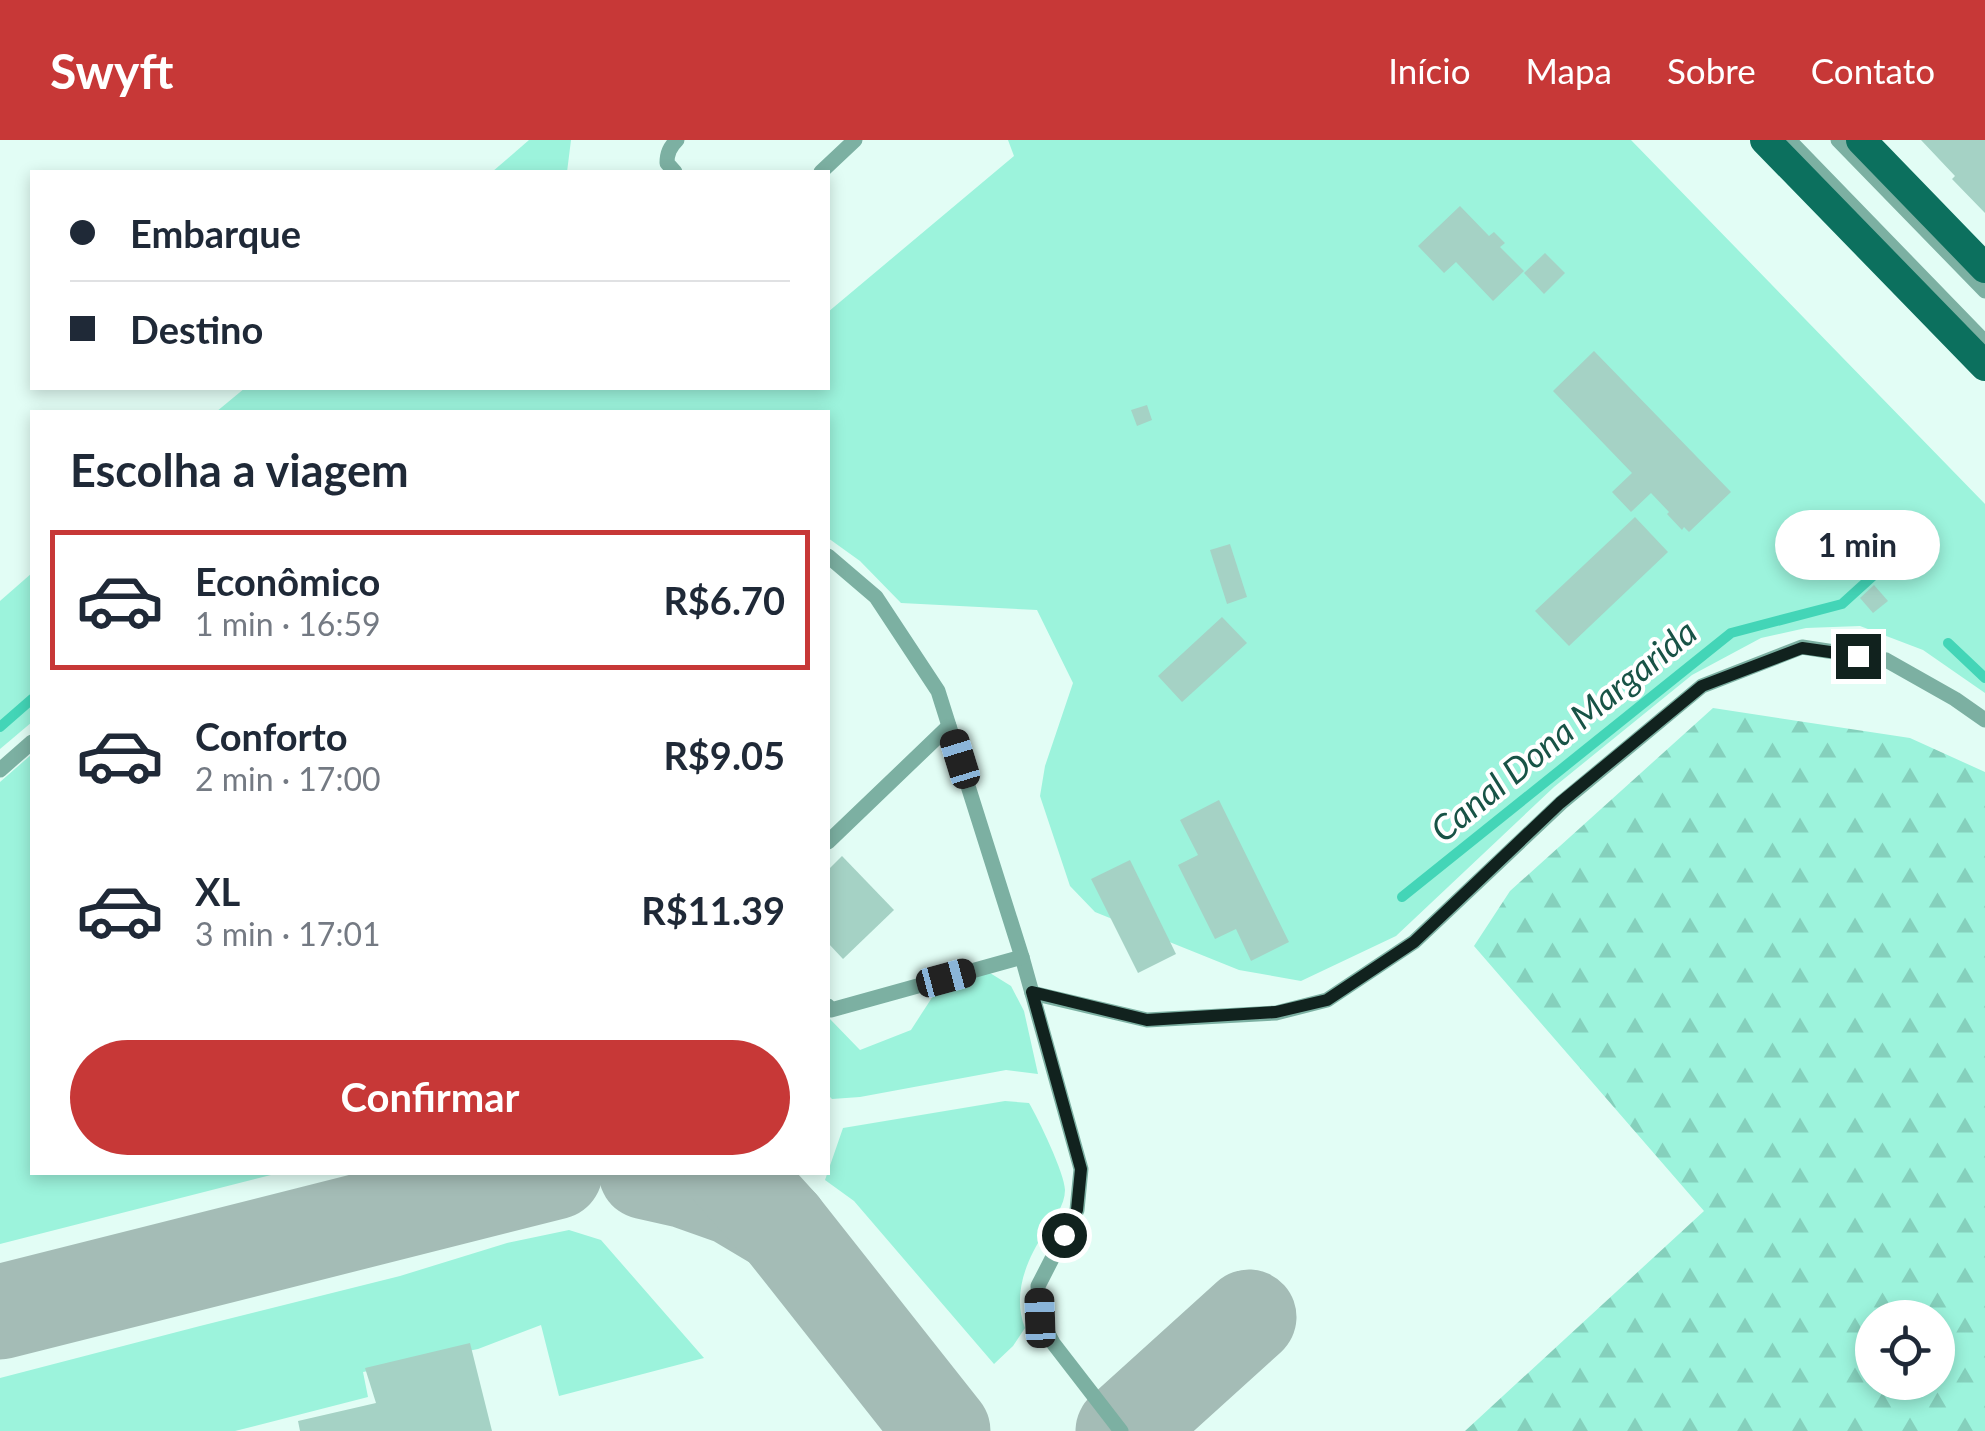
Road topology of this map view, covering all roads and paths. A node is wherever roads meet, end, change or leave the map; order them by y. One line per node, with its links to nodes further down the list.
1 (677, 140): 7 (lane)
2 (855, 140): 8 (lane)
3 (1765, 140): 11 (main road)
4 (1789, 140): 10 (lane)
5 (1838, 140): 9 (lane)
6 (1861, 140): 9 (main road)
7 (673, 170)
8 (823, 170)
9 (1983, 279)
10 (1985, 342)
11 (1985, 366)
12 (830, 558): 14 (lane)
13 (1985, 720): 19 (lane)
14 (950, 726): 17 (lane); 18 (lane)
15 (30, 744): 16 (lane)
16 (0, 770)
17 (830, 840)
18 (1022, 957): 19 (lane); 20 (lane)
19 (1032, 992): 21 (lane)
20 (830, 1009)
21 (1122, 1431)

